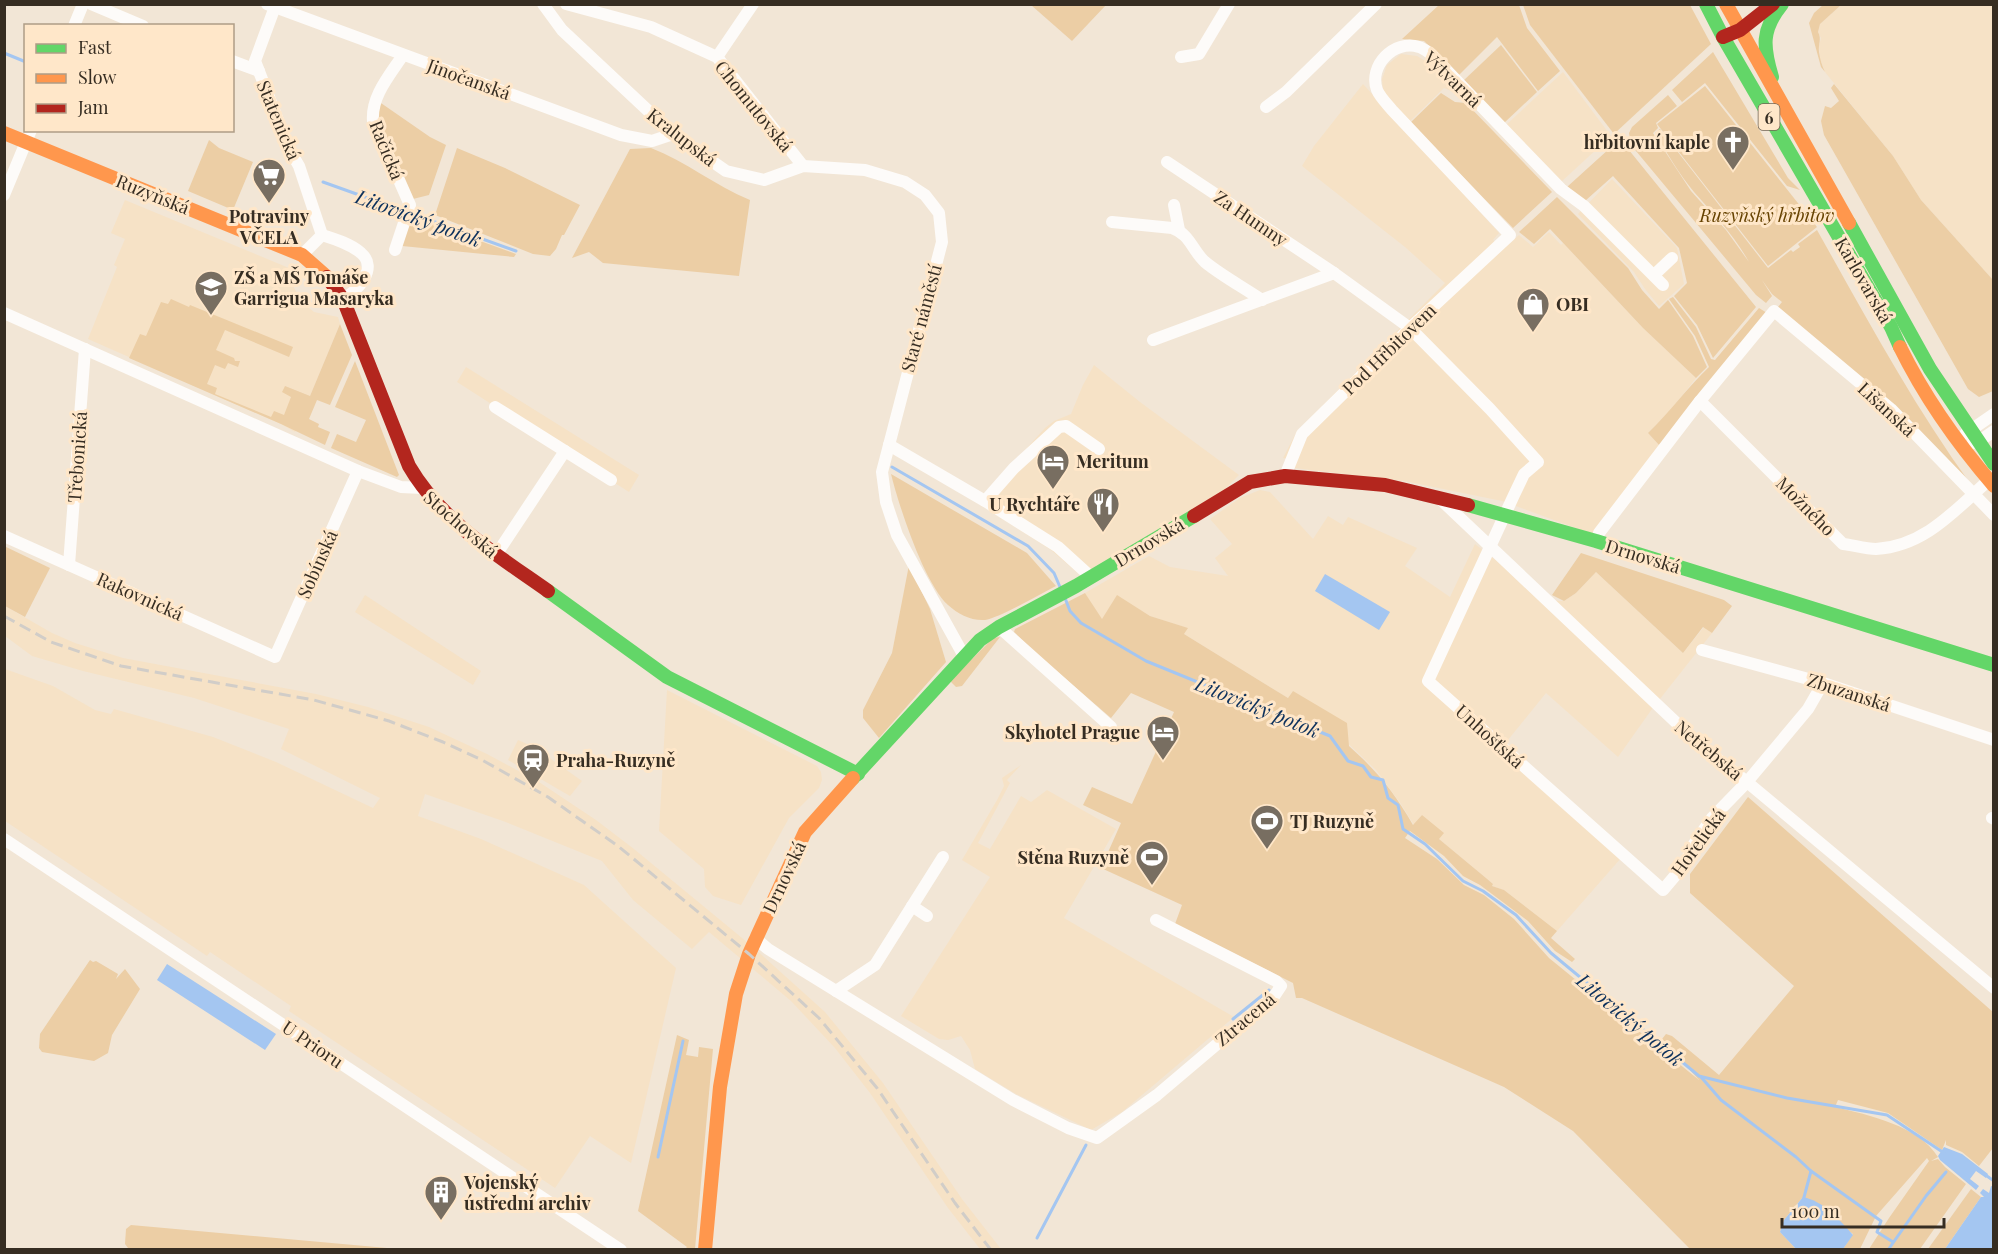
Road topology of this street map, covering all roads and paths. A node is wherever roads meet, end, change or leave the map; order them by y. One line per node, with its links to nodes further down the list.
1 (83, 4): 14 (street)
2 (91, 4): 15 (street)
3 (543, 4): 26 (street, Kralupská)
4 (566, 4): 19 (street, Chomutovská)
5 (753, 4): 19 (street)
6 (1229, 4): 20 (street)
7 (1376, 4): 24 (street)
8 (1706, 4): 17 (main road, Karlovarská / 6)
9 (1726, 4): 16 (main road, Karlovarská / 6)
10 (1756, 4): 16 (main road)
11 (1773, 4): 16 (main road)
12 (1782, 4): 23 (main road)
13 (273, 6): 18 (street, Jinočanská); 22 (street, Statenická)
14 (75, 24)
15 (138, 24)
16 (1737, 26): 17 (main road); 23 (main road, Karlovarská / 6)
17 (1723, 37): 54 (main road, Karlovarská / 6)
18 (404, 55): 26 (street, Jinočanská); 37 (street, Račická)
19 (717, 57): 29 (street, Chomutovská)
20 (1181, 57)
21 (234, 62): 22 (street)
22 (259, 71): 35 (street, Statenická)
23 (1780, 104): 50 (main road, Karlovarská / 6)
24 (1266, 107)
25 (4, 133): 27 (main road, Ruzyňská)
26 (673, 134): 29 (street, Kralupská)
27 (29, 136): 30 (street); 38 (main road, Ruzyňská)
28 (1167, 162): 40 (street, Za Humny)
29 (803, 166): 31 (street, Kralupská)
30 (4, 195)
31 (925, 195): 53 (street, Staré náměstí)
32 (1174, 205): 34 (street)
33 (1112, 222): 34 (street)
34 (1179, 230): 42 (street)
35 (322, 235): 38 (street); 41 (street)
36 (1510, 235): 39 (street, Výtvarná); 44 (street, Pod Hřbitovem)
37 (395, 250)
38 (302, 255): 41 (main road, Ruzyňská)
39 (1672, 258)
40 (1334, 273): 42 (street); 44 (street, Za Humny)
41 (343, 300): 62 (main road, Ruzyňská)
42 (1262, 300): 45 (street)
43 (4, 313): 46 (street, Stochovská)
44 (1410, 328): 59 (street, Pod Hřbitovem); 66 (street, Za Humny)
45 (1153, 340)
46 (85, 349): 58 (street, Stochovská); 72 (street, Třebonická)
47 (1700, 400): 63 (street, Možného); 63 (street, Lišanská); 69 (street)
48 (495, 407): 56 (street)
49 (1994, 414): 50 (street)
50 (1969, 430): 52 (main road, Karlovarská / 6); 54 (street)
51 (1994, 431): 52 (street)
52 (1978, 442): 54 (street); 57 (main road, Karlovarská / 6)
53 (889, 445): 65 (street); 76 (street, Staré náměstí)
54 (1959, 445): 61 (main road, Karlovarská / 6)
55 (1099, 449): 65 (street)
56 (565, 451): 60 (street); 71 (street)
57 (1994, 464)
58 (358, 471): 62 (street, Stochovská); 77 (street, Sobínská)
59 (1285, 476): 64 (main road, Drnovská); 73 (main road, Drnovská)
60 (610, 480)
61 (1991, 483): 63 (street, Možného)
62 (422, 488): 71 (main road, Stochovská)
63 (1974, 494): 67 (street, Lišanská)
64 (1438, 497): 66 (main road, Drnovská); 70 (street, Netřebská)
65 (985, 501): 73 (street)
66 (1505, 514): 69 (main road, Drnovská); 70 (street)
67 (1994, 515)
68 (4, 536): 72 (street, Rakovnická)
69 (1596, 541): 78 (main road, Drnovská)
70 (1490, 547): 83 (street, Netřebská); 86 (street, Unhošťská)
71 (496, 555): 82 (main road, Stochovská)
72 (69, 565): 77 (street, Rakovnická)
73 (1091, 577): 74 (main road, Drnovská)
74 (999, 627): 76 (main road, Drnovská); 80 (street)
75 (1702, 650): 79 (street, Zbuzanská)
76 (964, 656): 82 (main road, Drnovská)
77 (275, 657)
78 (1994, 665)
79 (1823, 683): 81 (street, Zbuzanská); 83 (street, Hořelická)
80 (1111, 727)
81 (1994, 741)
82 (858, 774): 90 (main road, Drnovská)
83 (1747, 782): 86 (street, Hořelická); 91 (street, Netřebská)
84 (4, 839): 93 (street, U Prioru)
85 (943, 856): 87 (street)
86 (1663, 890)
87 (912, 906): 88 (street); 92 (street)
88 (927, 916)
89 (1155, 920): 92 (street, Ztracená)
90 (755, 938): 92 (street); 94 (main road, Drnovská)
91 (1994, 988)
92 (836, 991)
93 (621, 1250)
94 (705, 1250)

